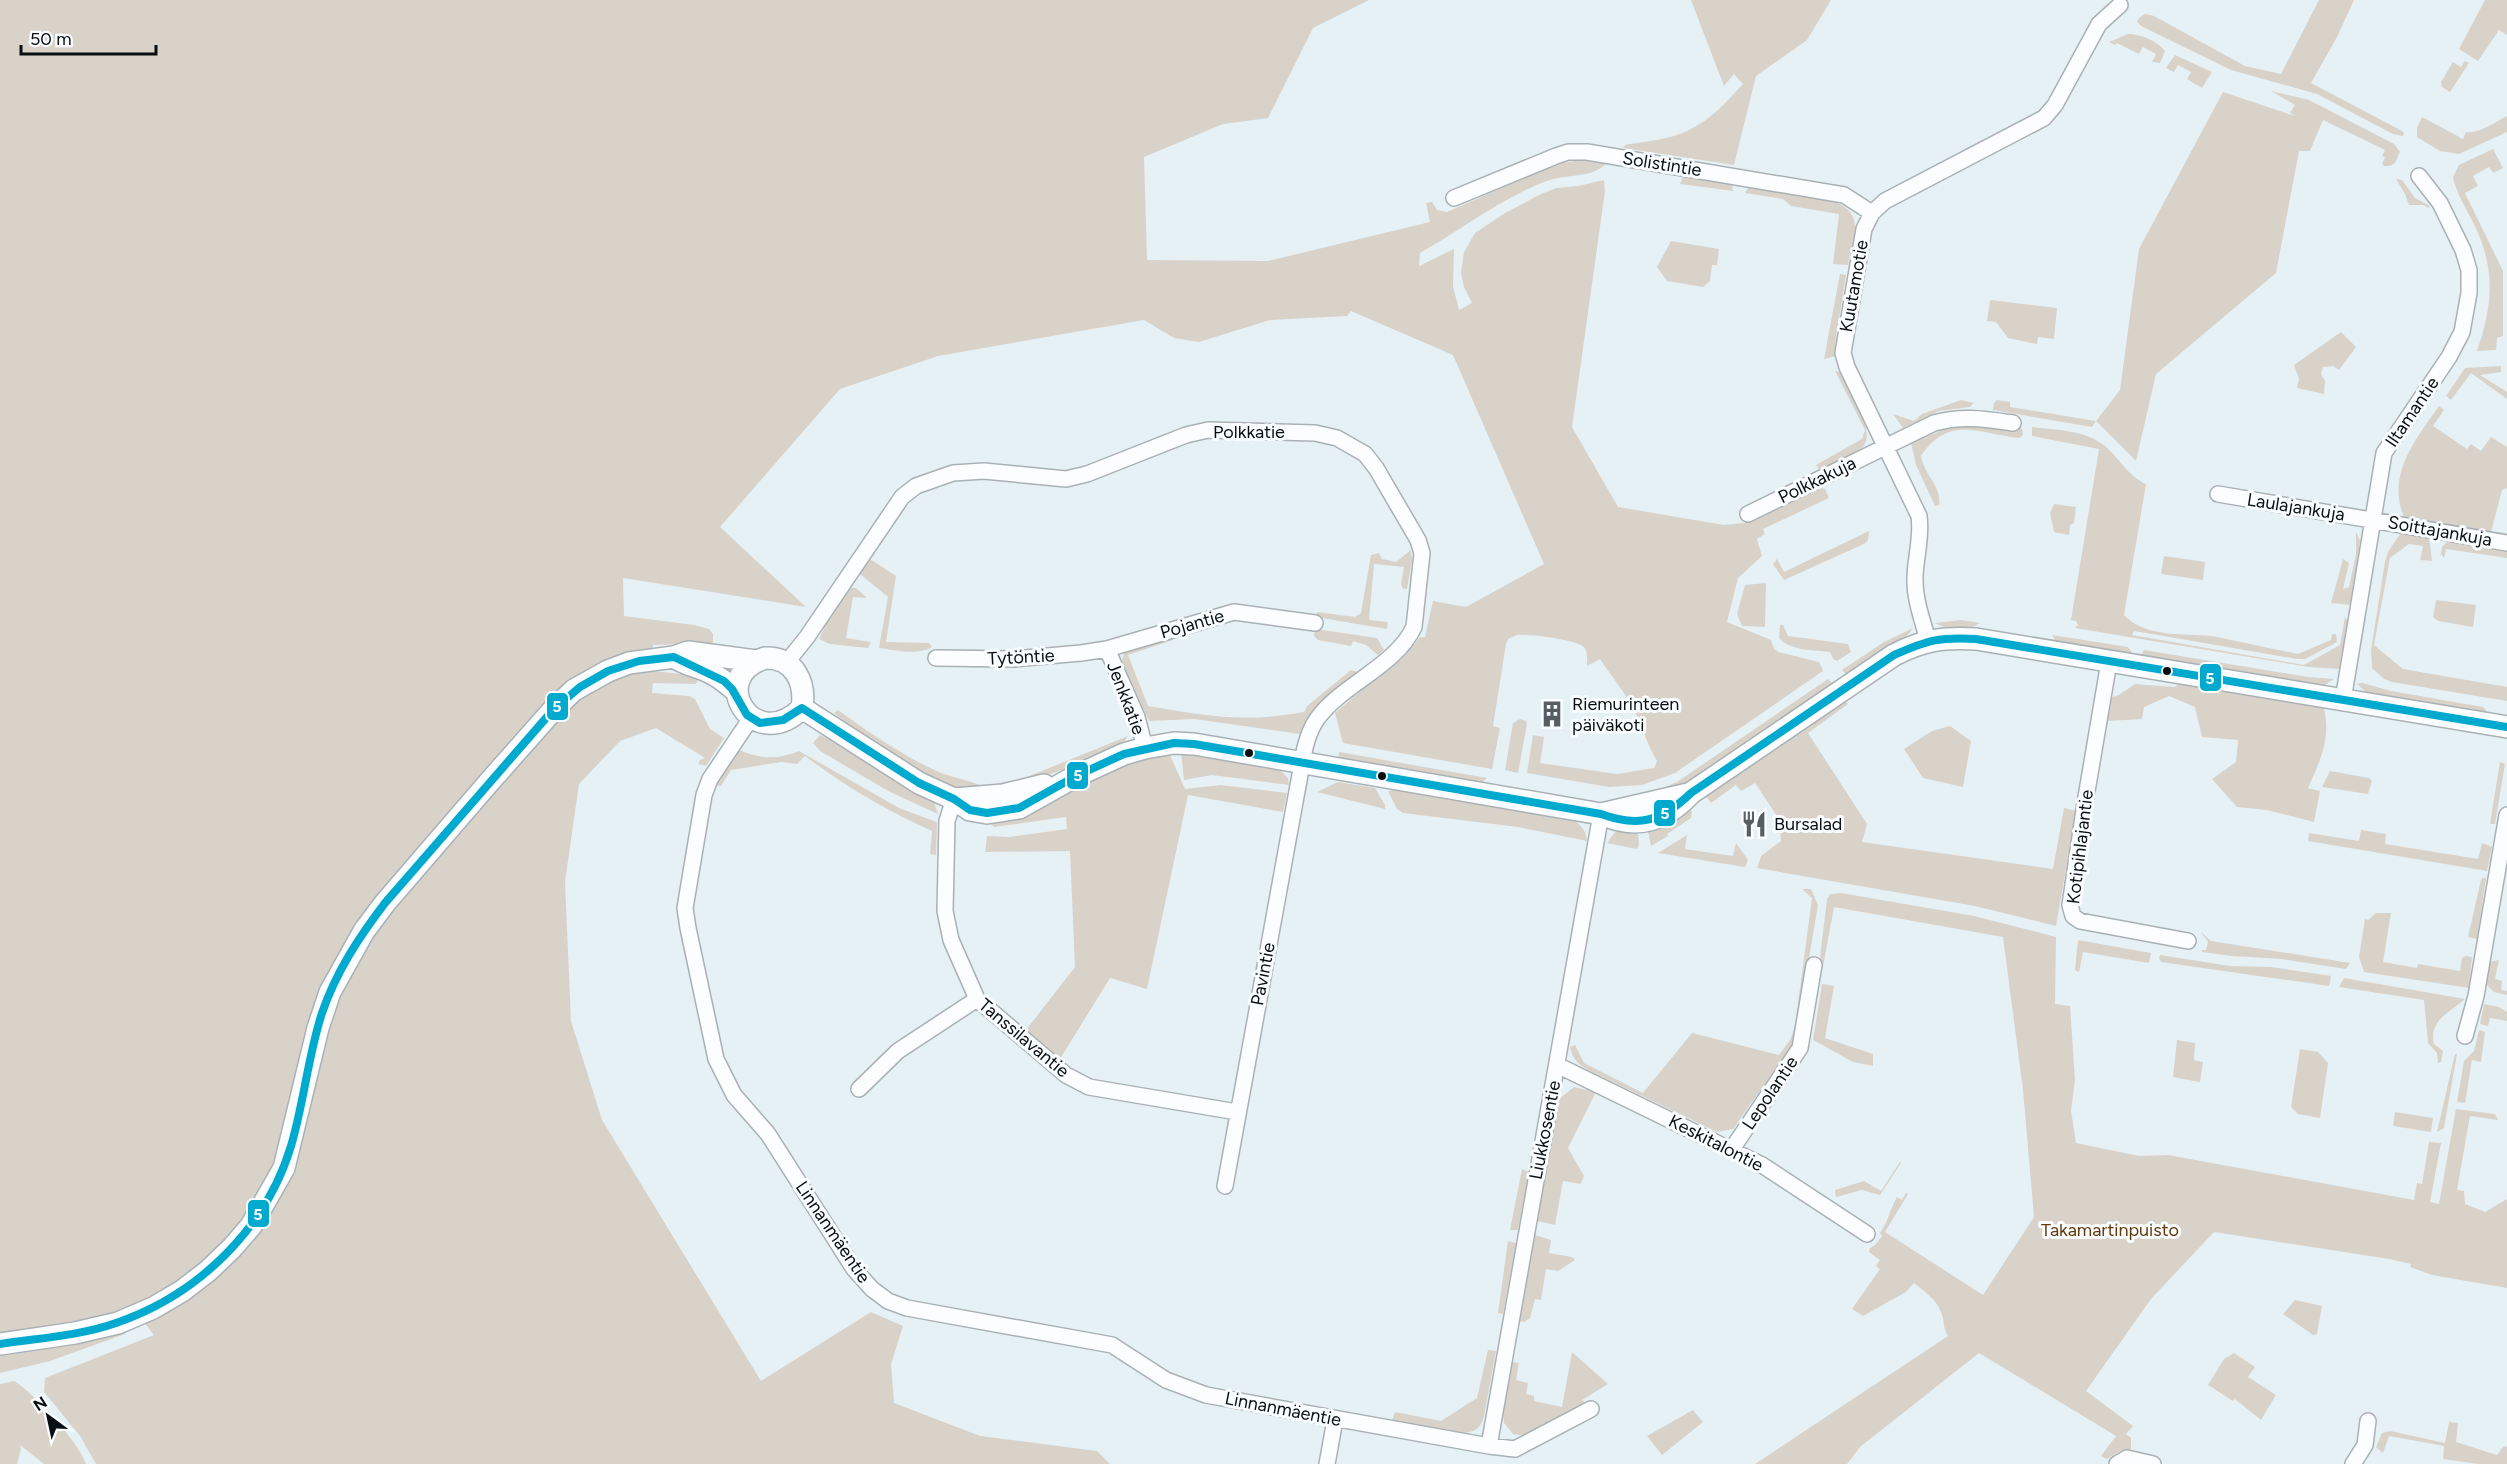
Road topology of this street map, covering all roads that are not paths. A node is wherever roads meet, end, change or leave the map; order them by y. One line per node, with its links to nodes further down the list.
1 (2120, 5): 4 (street)
2 (2419, 176): 9 (street, Iltamantie)
3 (1454, 198): 4 (street, Solistintie)
4 (1872, 213): 6 (street, Kuutamotie)
5 (2013, 423): 6 (street, Polkkakuja)
6 (1886, 447): 8 (street, Polkkakuja); 12 (street, Kuutamotie)
7 (2218, 494): 9 (street, Laulajankuja)
8 (1748, 514)
9 (2373, 519): 10 (street, Soittajankuja); 20 (street, Iltamantie)
10 (2507, 543)
11 (1315, 623): 13 (street, Pojantie)
12 (1928, 640): 18 (street); 27 (street)
13 (1107, 649): 15 (street, Tytöntie); 24 (street, Jenkkatie)
14 (674, 657): 16 (street); 19 (street); 39 (street)
15 (936, 658)
16 (756, 661): 17 (street); 19 (street)
17 (787, 662): 21 (street); 25 (street, Polkkatie)
18 (2109, 662): 20 (street); 29 (street, Kotipihlajantie)
19 (737, 692): 22 (street)
20 (2343, 700): 23 (street)
21 (802, 708): 22 (street); 26 (street)
22 (751, 718): 41 (street, Linnanmäentie)
23 (2507, 727)
24 (1145, 748): 25 (street); 26 (street)
25 (1303, 762): 27 (street); 35 (street, Pavintie)
26 (954, 799): 31 (street, Tanssilavantie)
27 (1601, 814): 33 (street, Liukkosentie)
28 (2507, 815): 32 (street)
29 (2188, 941)
30 (1814, 965): 36 (street, Lepolantie)
31 (977, 999): 34 (street); 35 (street, Tanssilavantie)
32 (2465, 1036)
33 (1557, 1065): 36 (street, Keskitalontie); 43 (street, Liukkosentie)
34 (859, 1089)
35 (1237, 1112): 37 (street, Pavintie)
36 (1732, 1149): 38 (street, Keskitalontie)
37 (1225, 1186)
38 (1867, 1234)
39 (0, 1344)
40 (1591, 1409): 43 (street, Linnanmäentie)
41 (1335, 1419): 43 (street, Linnanmäentie); 44 (street)
42 (2368, 1420): 47 (street)
43 (1489, 1446)
44 (1327, 1464)
45 (2117, 1464): 46 (street)
46 (2153, 1464)
47 (2353, 1464)

